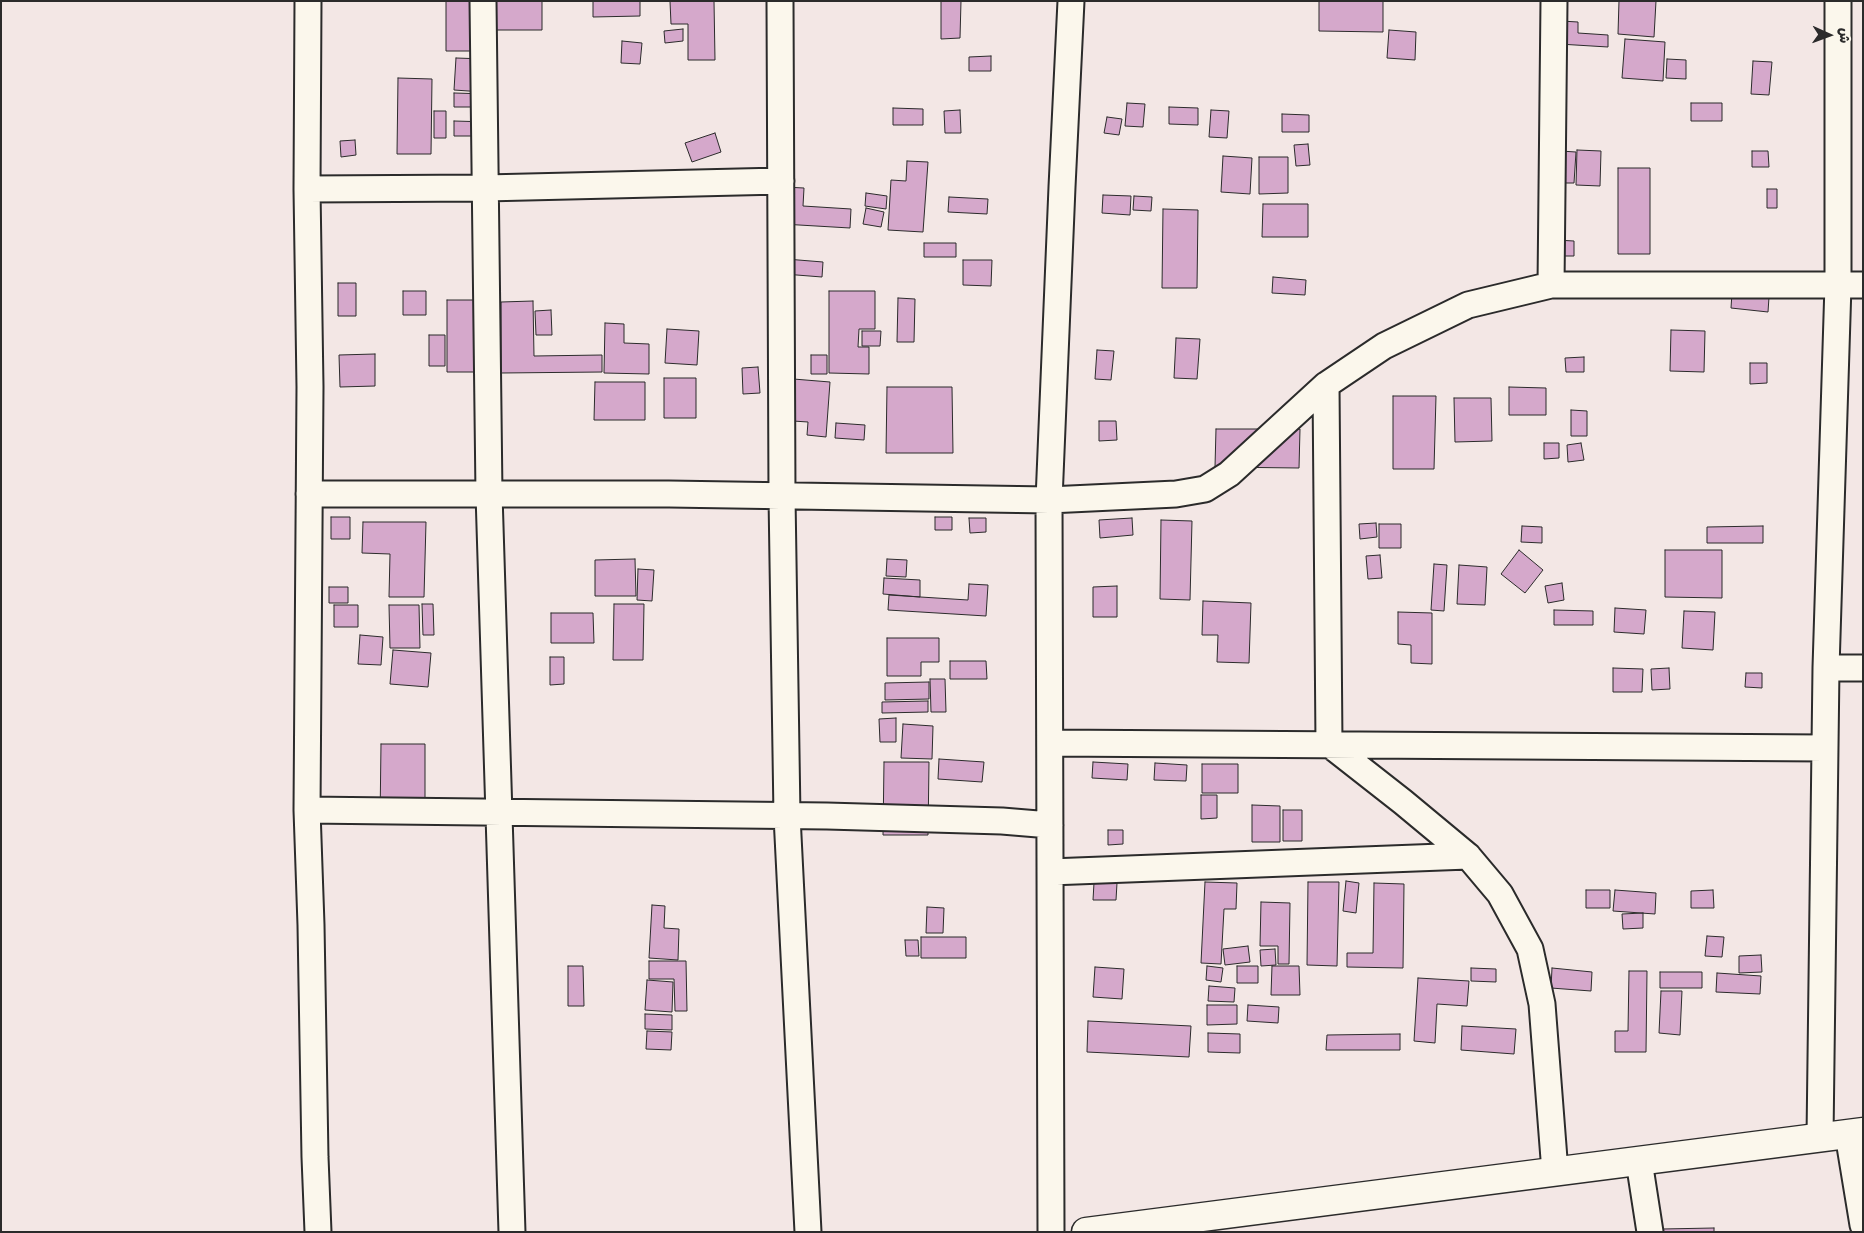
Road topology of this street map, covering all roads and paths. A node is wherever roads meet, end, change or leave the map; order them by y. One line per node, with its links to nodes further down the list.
1 (308, 1): 9 (street)
2 (483, 1): 8 (street)
3 (780, 1): 7 (street)
4 (1071, 1): 17 (street)
5 (1554, 1): 10 (street)
6 (1838, 1): 11 (street)
7 (781, 181): 8 (street); 16 (street)
8 (485, 188): 9 (street); 15 (street)
9 (307, 189): 14 (street)
10 (1552, 285): 11 (street); 13 (street)
11 (1838, 285): 12 (street); 18 (street)
12 (1863, 285)
13 (1326, 384): 17 (street); 21 (street)
14 (308, 494): 15 (street); 23 (street)
15 (489, 494): 16 (street); 24 (street)
16 (782, 497): 17 (street); 25 (street)
17 (1048, 500): 20 (street)
18 (1826, 668): 19 (street); 22 (street)
19 (1863, 668)
20 (1050, 743): 21 (street); 26 (street)
21 (1329, 744): 22 (street); 27 (street)
22 (1825, 748): 30 (street)
23 (307, 810): 24 (street); 34 (street)
24 (498, 813): 25 (street); 35 (street)
25 (787, 816): 26 (street); 36 (street)
26 (1050, 825): 28 (street)
27 (1468, 856): 28 (street); 32 (street)
28 (1050, 872): 37 (street)
29 (1855, 1133): 30 (main road); 33 (street)
30 (1820, 1137): 31 (main road)
31 (1639, 1160): 32 (main road); 39 (street)
32 (1555, 1172): 38 (main road)
33 (1863, 1225)
34 (318, 1232)
35 (512, 1232)
36 (808, 1232)
37 (1052, 1232)
38 (1086, 1232)
39 (1650, 1232)

